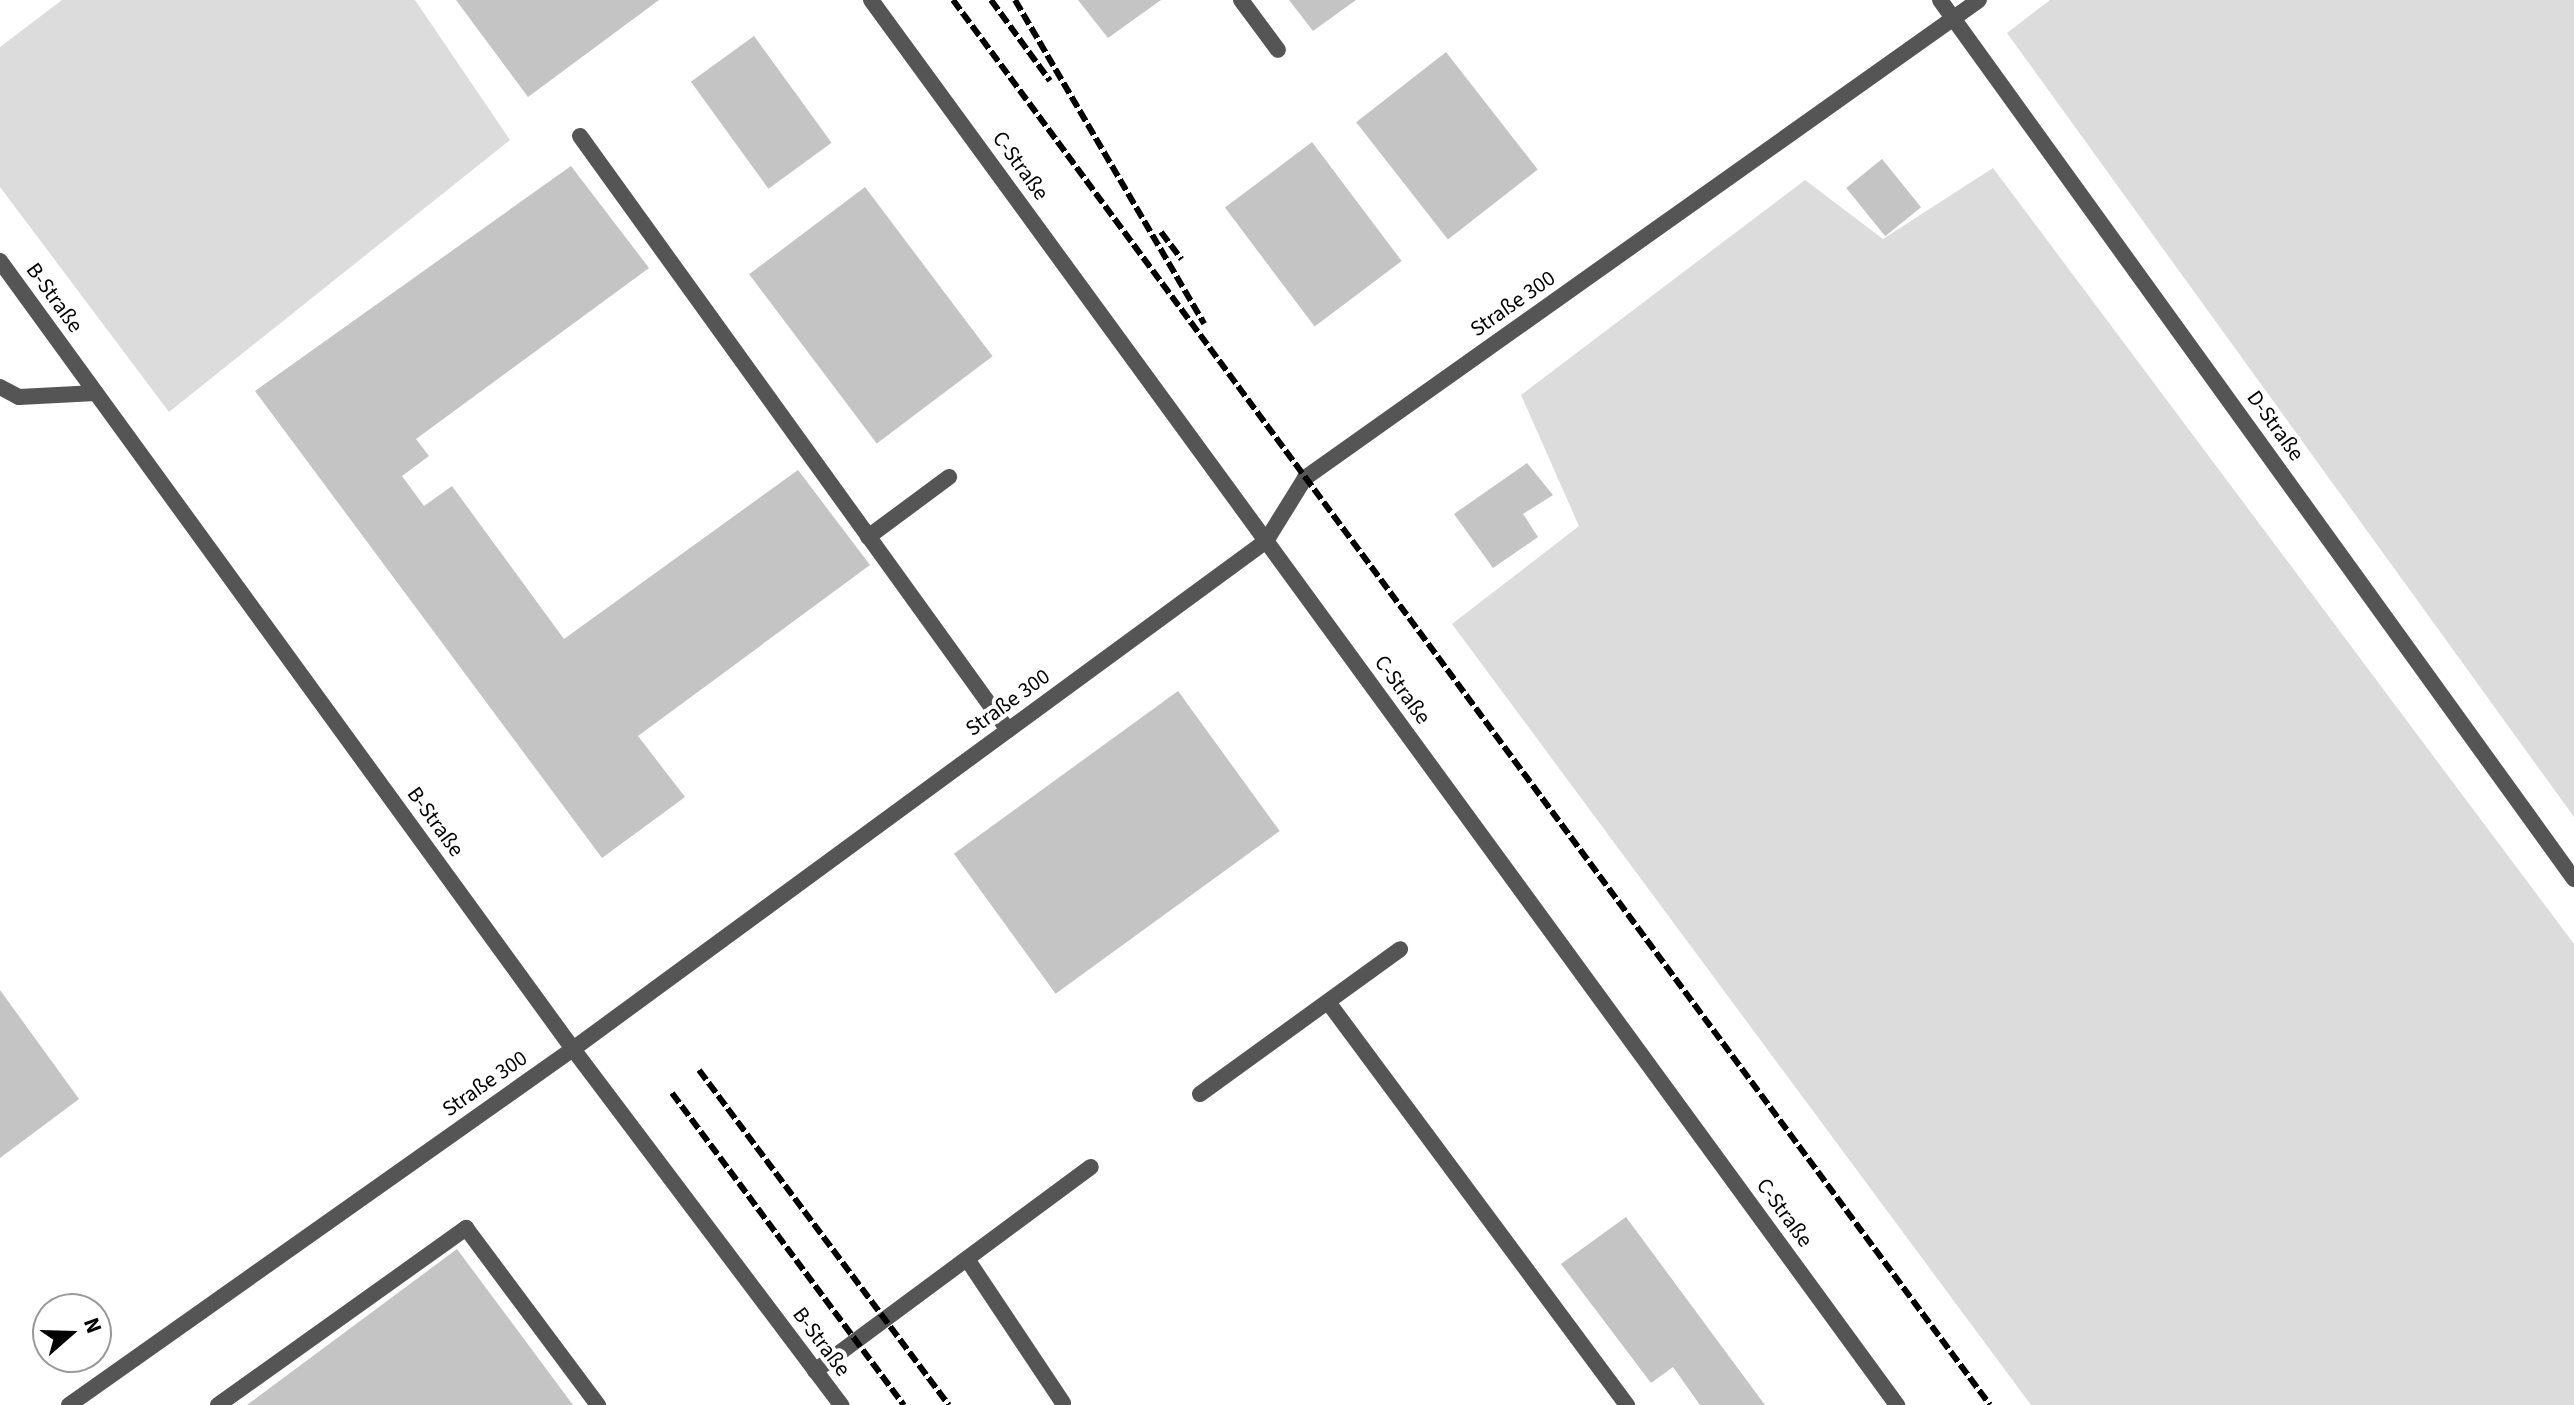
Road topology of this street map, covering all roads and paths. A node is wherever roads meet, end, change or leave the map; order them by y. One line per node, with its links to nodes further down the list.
1 (871, 0): 13 (lane, C-Straße)
2 (1241, 0): 6 (lane)
3 (1940, 0): 5 (lane, D-Straße)
4 (1979, 0): 5 (lane, Straße 300)
5 (1955, 19): 13 (lane, Straße 300); 15 (lane, D-Straße)
6 (1278, 50)
7 (580, 136): 12 (lane)
8 (0, 261): 10 (lane, B-Straße)
9 (0, 387): 10 (lane)
10 (96, 393): 18 (lane, B-Straße)
11 (949, 477): 12 (lane)
12 (868, 537): 14 (lane)
13 (1266, 541): 14 (lane, Straße 300); 29 (lane, C-Straße)
14 (1008, 730): 18 (lane, Straße 300)
15 (2574, 879)
16 (1400, 949): 17 (lane)
17 (1328, 1002): 19 (lane); 28 (lane)
18 (573, 1049): 22 (lane, B-Straße); 24 (lane, Straße 300)
19 (1200, 1094)
20 (1091, 1167): 21 (lane)
21 (967, 1259): 22 (lane); 23 (lane)
22 (815, 1371): 27 (lane, B-Straße)
23 (1063, 1403)
24 (69, 1405)
25 (218, 1405): 26 (lane)
26 (598, 1405)
27 (841, 1405)
28 (1627, 1405)
29 (1897, 1405)

